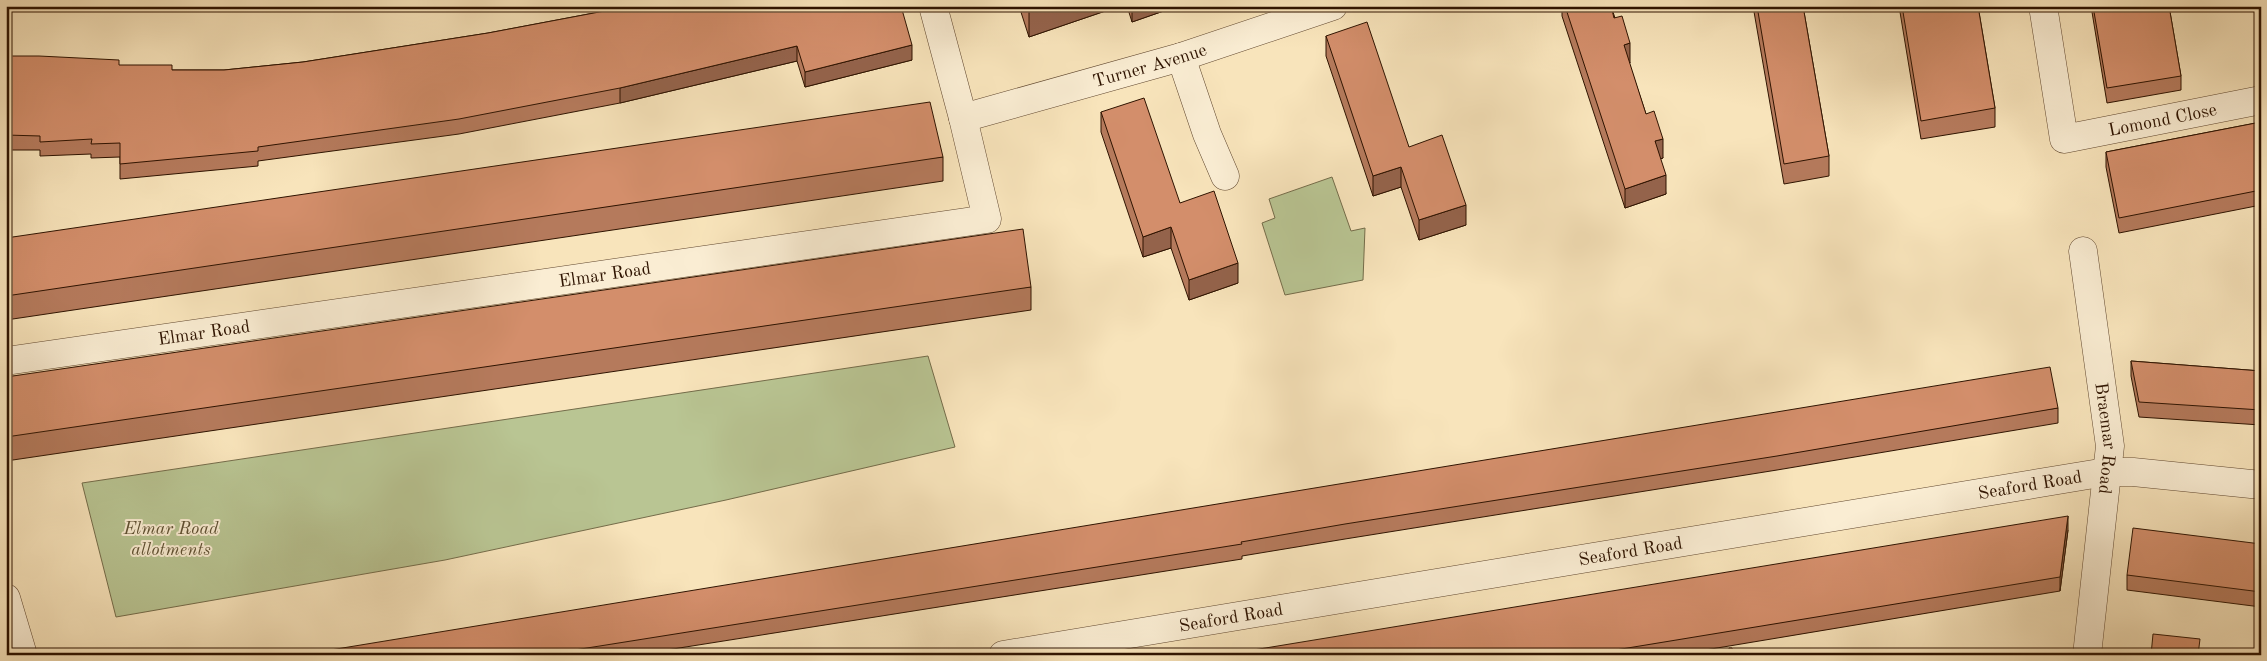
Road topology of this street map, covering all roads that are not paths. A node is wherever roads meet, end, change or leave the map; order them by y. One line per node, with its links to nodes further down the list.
1 (934, 6): 6 (street, Elmar Road)
2 (1333, 6): 4 (street, Turner Avenue)
3 (2042, 6): 5 (street, Lomond Close)
4 (1181, 57): 6 (street, Turner Avenue); 7 (street)
5 (2261, 100)
6 (963, 118): 9 (street, Elmar Road)
7 (1225, 176)
8 (2083, 251): 10 (street, Braemar Road)
9 (6, 361)
10 (2106, 472): 11 (street, Seaford Road); 14 (street, Seaford Road); 15 (street, Braemar Road)
11 (2261, 485)
12 (6, 598): 13 (street)
13 (23, 655)
14 (1002, 655)
15 (2087, 655)

